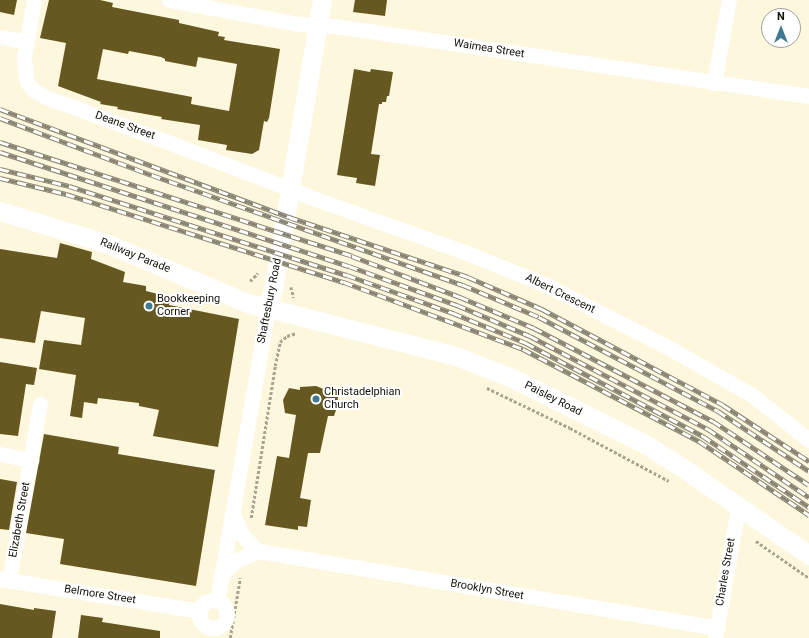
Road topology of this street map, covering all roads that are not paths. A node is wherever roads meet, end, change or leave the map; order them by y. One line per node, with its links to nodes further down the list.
1 (34, 0): 7 (street)
2 (169, 0): 5 (street, Waimea Street)
3 (322, 0): 5 (main road, Shaftesbury Road)
4 (729, 0): 8 (street)
5 (318, 25): 8 (street, Waimea Street); 10 (main road, Shaftesbury Road)
6 (0, 38): 7 (street)
7 (27, 42): 10 (street, Deane Street)
8 (714, 83): 9 (street, Waimea Street)
9 (809, 96)
10 (289, 194): 12 (main road, Shaftesbury Road); 14 (street, Albert Crescent)
11 (0, 211): 12 (main road, Railway Parade)
12 (268, 309): 17 (main road, Paisley Road); 18 (street, Shaftesbury Road)
13 (40, 404): 16 (street, Elizabeth Street)
14 (809, 440)
15 (0, 454): 16 (street)
16 (31, 460): 22 (street, Elizabeth Street)
17 (738, 506): 20 (main road, Paisley Road); 26 (street, Charles Street)
18 (232, 514): 19 (street); 21 (street, Shaftesbury Road)
19 (251, 549): 21 (street); 26 (street, Brooklyn Street)
20 (809, 555)
21 (223, 573): 23 (street, Shaftesbury Road)
22 (5, 579): 24 (street, Belmore Street)
23 (218, 601): 24 (street); 25 (street)
24 (200, 611): 25 (street)
25 (211, 633)
26 (716, 633)

